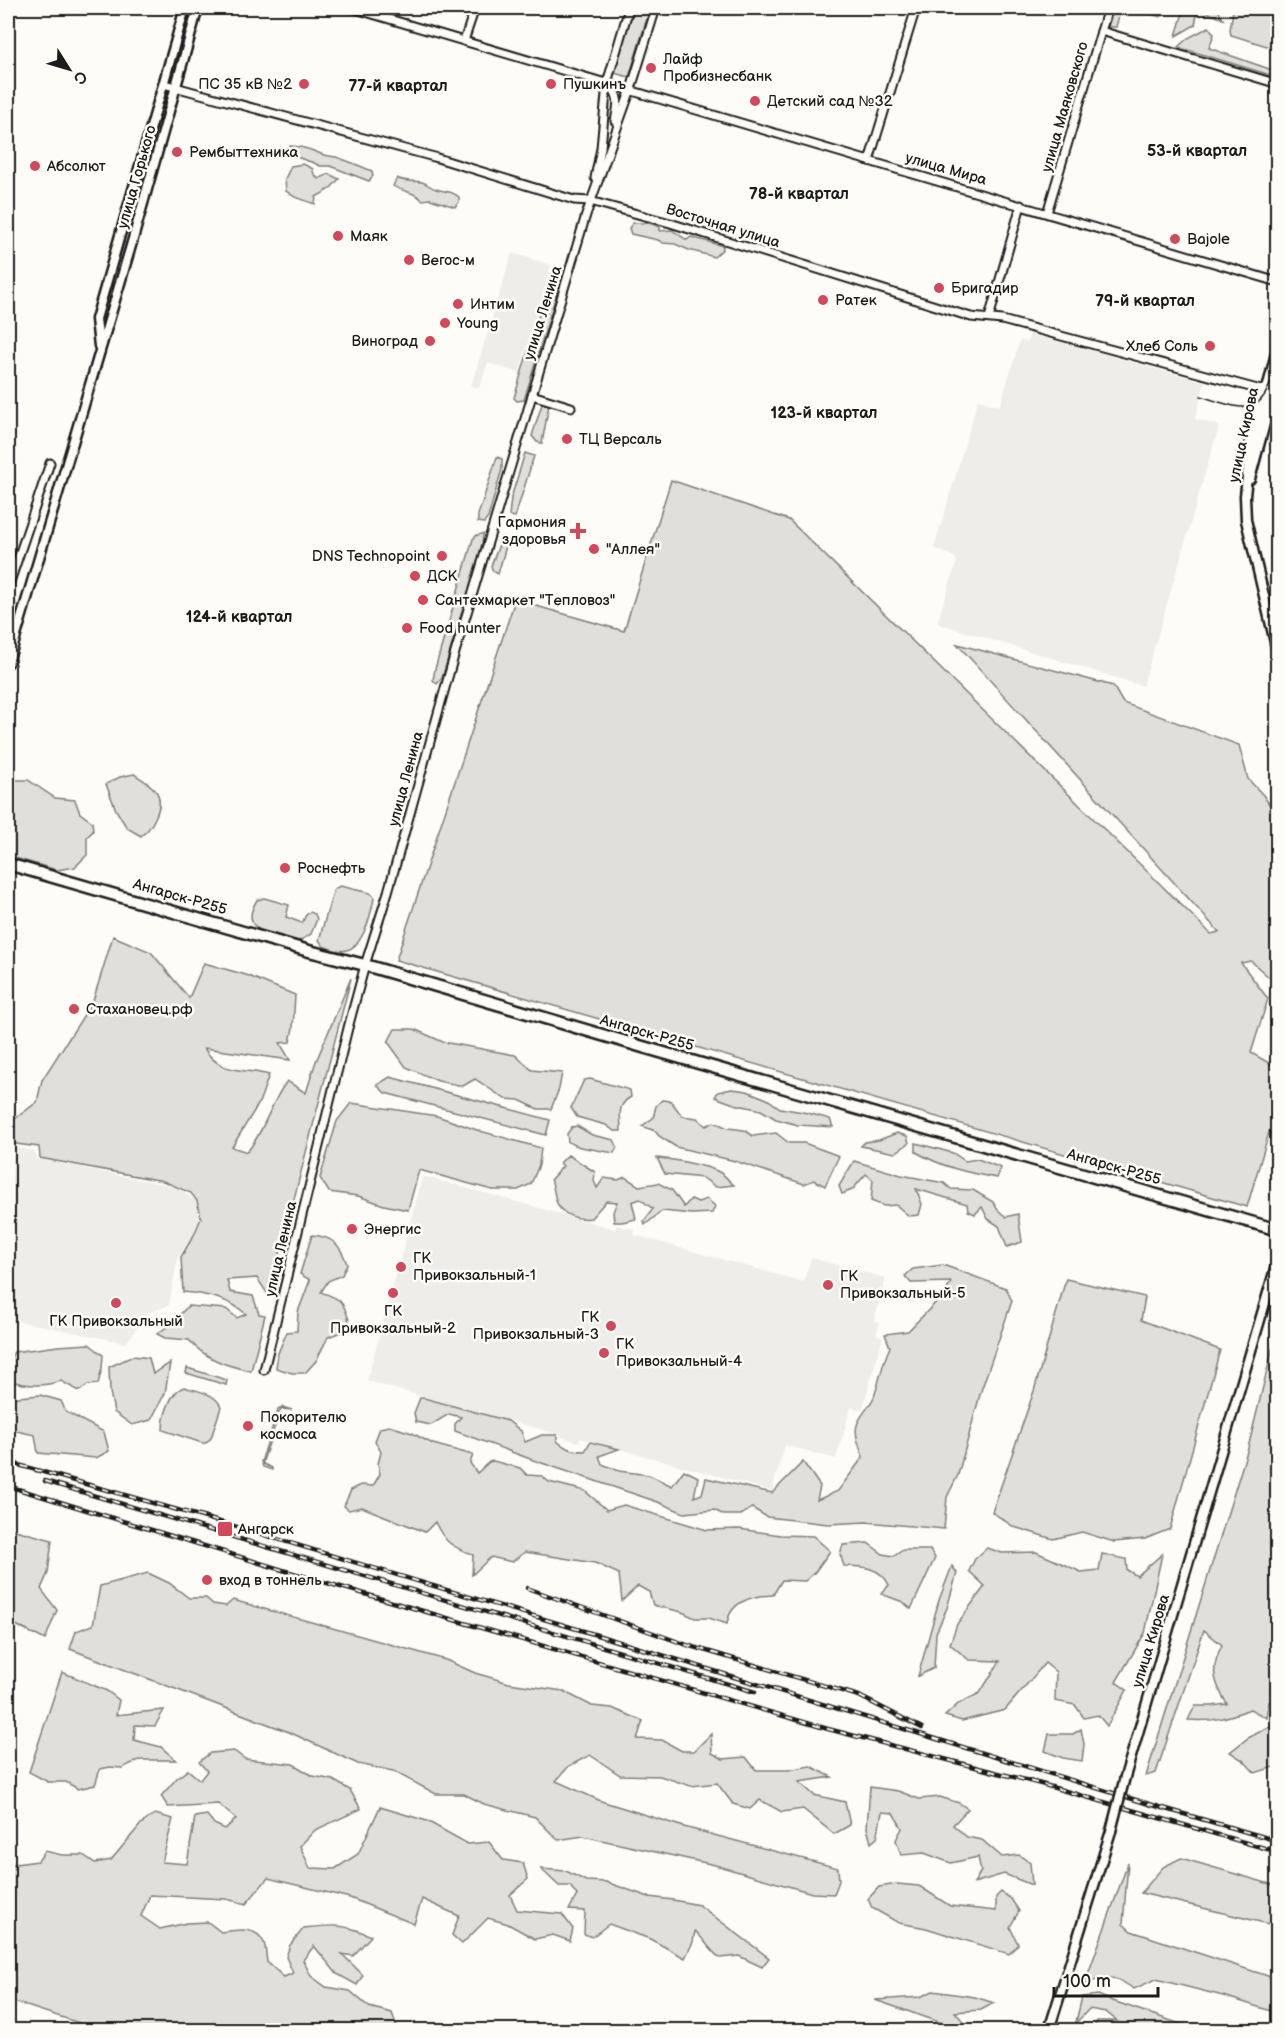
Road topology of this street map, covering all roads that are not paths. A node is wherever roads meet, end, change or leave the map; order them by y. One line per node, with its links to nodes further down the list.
1 (185, 8): 12 (street, улица Горького)
2 (198, 8): 14 (street, улица Горького)
3 (352, 8): 10 (street, улица Мира)
4 (475, 8): 10 (street)
5 (629, 8): 11 (street, улица Ленина)
6 (656, 8): 15 (street, улица Ленина)
7 (916, 8): 17 (street)
8 (1108, 8): 9 (street, улица Маяковского)
9 (1101, 31): 13 (street); 20 (street, улица Маяковского)
10 (464, 41): 11 (street, улица Мира)
11 (607, 83): 15 (street, улица Мира); 16 (street); 18 (street, улица Ленина)
12 (164, 84): 14 (street, Восточная улица); 21 (street, улица Горького)
13 (1278, 84)
14 (176, 87): 18 (street, Восточная улица); 22 (street, улица Горького)
15 (631, 89): 16 (street, улица Ленина); 17 (street, улица Мира)
16 (610, 144): 18 (street, улица Ленина)
17 (869, 161): 19 (street, улица Мира)
18 (590, 201): 24 (street, Восточная улица); 30 (street, улица Ленина)
19 (1021, 205): 20 (street, улица Мира); 24 (street)
20 (1047, 213): 23 (street, улица Мира)
21 (120, 235): 22 (street); 26 (street, улица Горького)
22 (133, 239): 26 (street, улица Горького)
23 (1278, 282)
24 (989, 318): 29 (street, Восточная улица)
25 (1278, 345): 27 (street, улица Кирова)
26 (100, 352): 36 (street, улица Горького)
27 (1276, 359): 29 (street, улица Кирова)
28 (1278, 375): 29 (street, улица Кирова)
29 (1268, 387): 33 (street, улица Кирова); 33 (street, улица Кирова)
30 (532, 395): 31 (street); 40 (street, улица Ленина)
31 (571, 407)
32 (51, 463): 34 (street)
33 (1245, 496): 37 (street, улица Кирова)
34 (8, 590): 35 (street)
35 (8, 626)
36 (10, 641): 38 (street, улица Горького)
37 (1278, 655)
38 (8, 663)
39 (8, 864): 40 (main road, Ангарск-Р255)
40 (365, 965): 41 (main road, Ангарск-Р255); 43 (street, улица Ленина)
41 (1278, 1230)
42 (1278, 1259): 44 (street, улица Кирова, bridge)
43 (264, 1370)
44 (1049, 2031)

